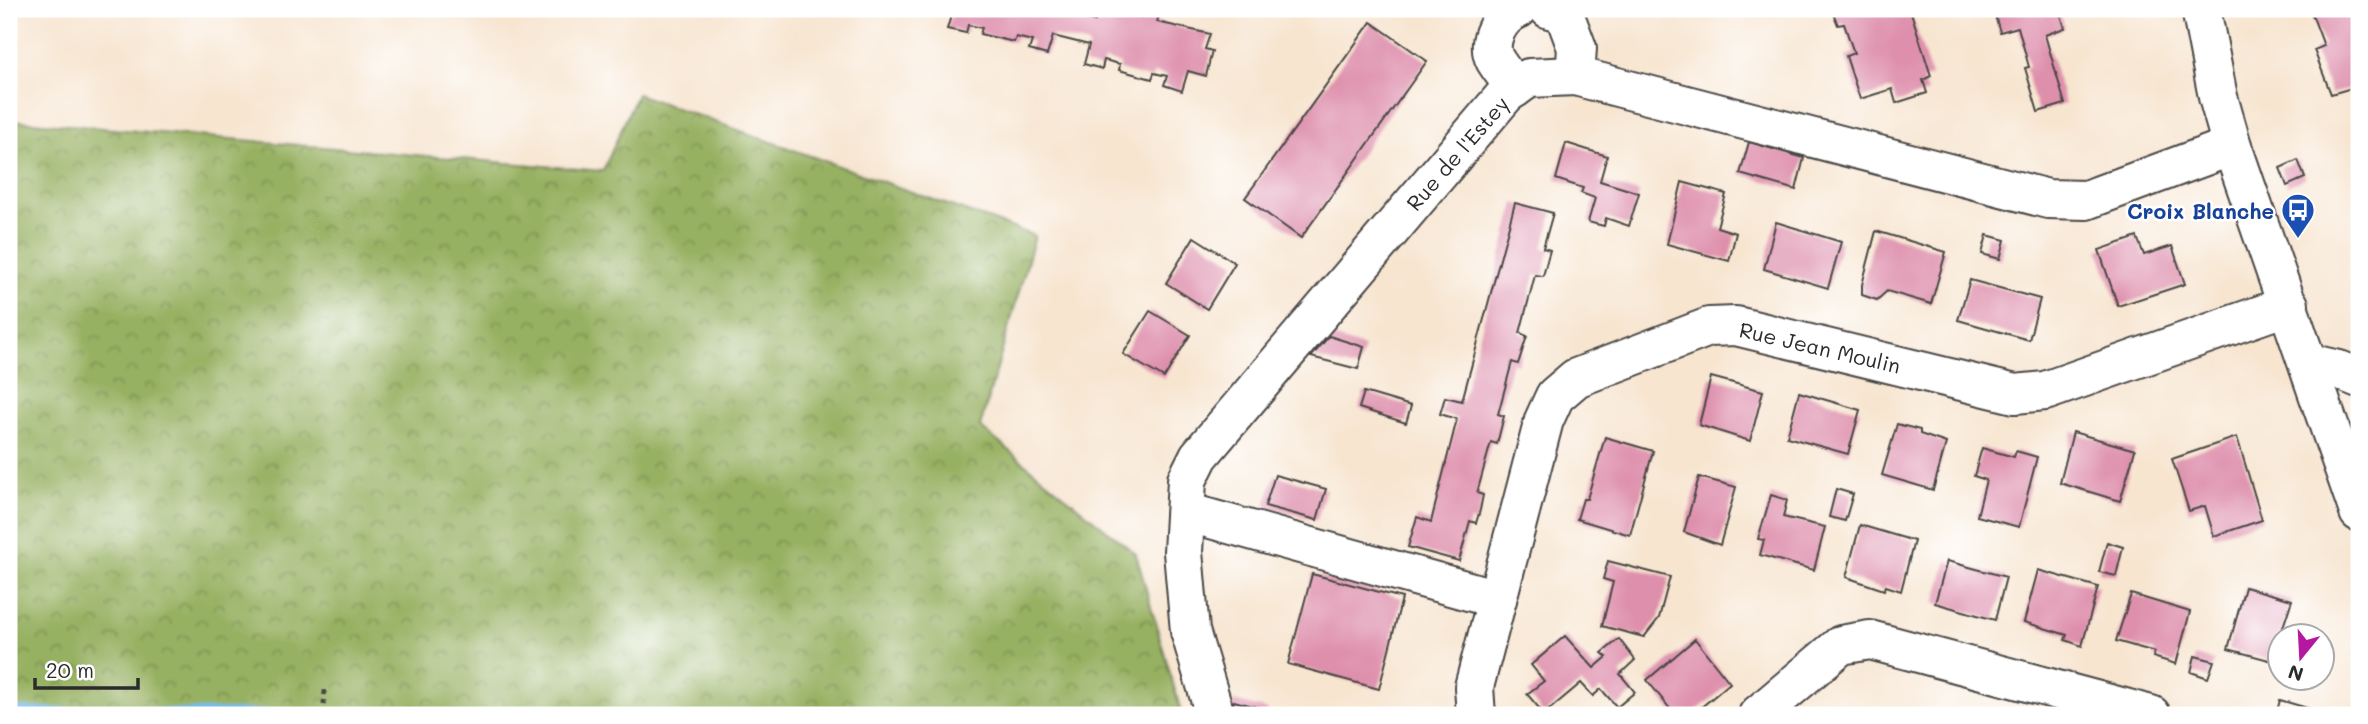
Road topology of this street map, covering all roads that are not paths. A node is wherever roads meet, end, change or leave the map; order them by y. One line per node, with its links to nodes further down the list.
1 (1518, 9): 5 (street)
2 (1549, 9): 4 (street)
3 (2202, 9): 6 (street)
4 (1575, 76): 5 (street, Rue de l'Estey); 6 (street, Rue de l'Estey)
5 (1516, 88): 11 (street, Rue de l'Estey)
6 (2232, 146): 7 (street)
7 (2289, 304): 8 (street); 13 (street, Rue Jean Moulin)
8 (2308, 363): 9 (street); 10 (street)
9 (2359, 378)
10 (2353, 471): 12 (street)
11 (1185, 512): 13 (street); 14 (street, Rue de l'Estey)
12 (2359, 512)
13 (1497, 599): 15 (street, Rue Jean Moulin)
14 (1215, 715)
15 (1476, 715)
16 (1758, 715): 17 (street)
17 (2151, 715)

